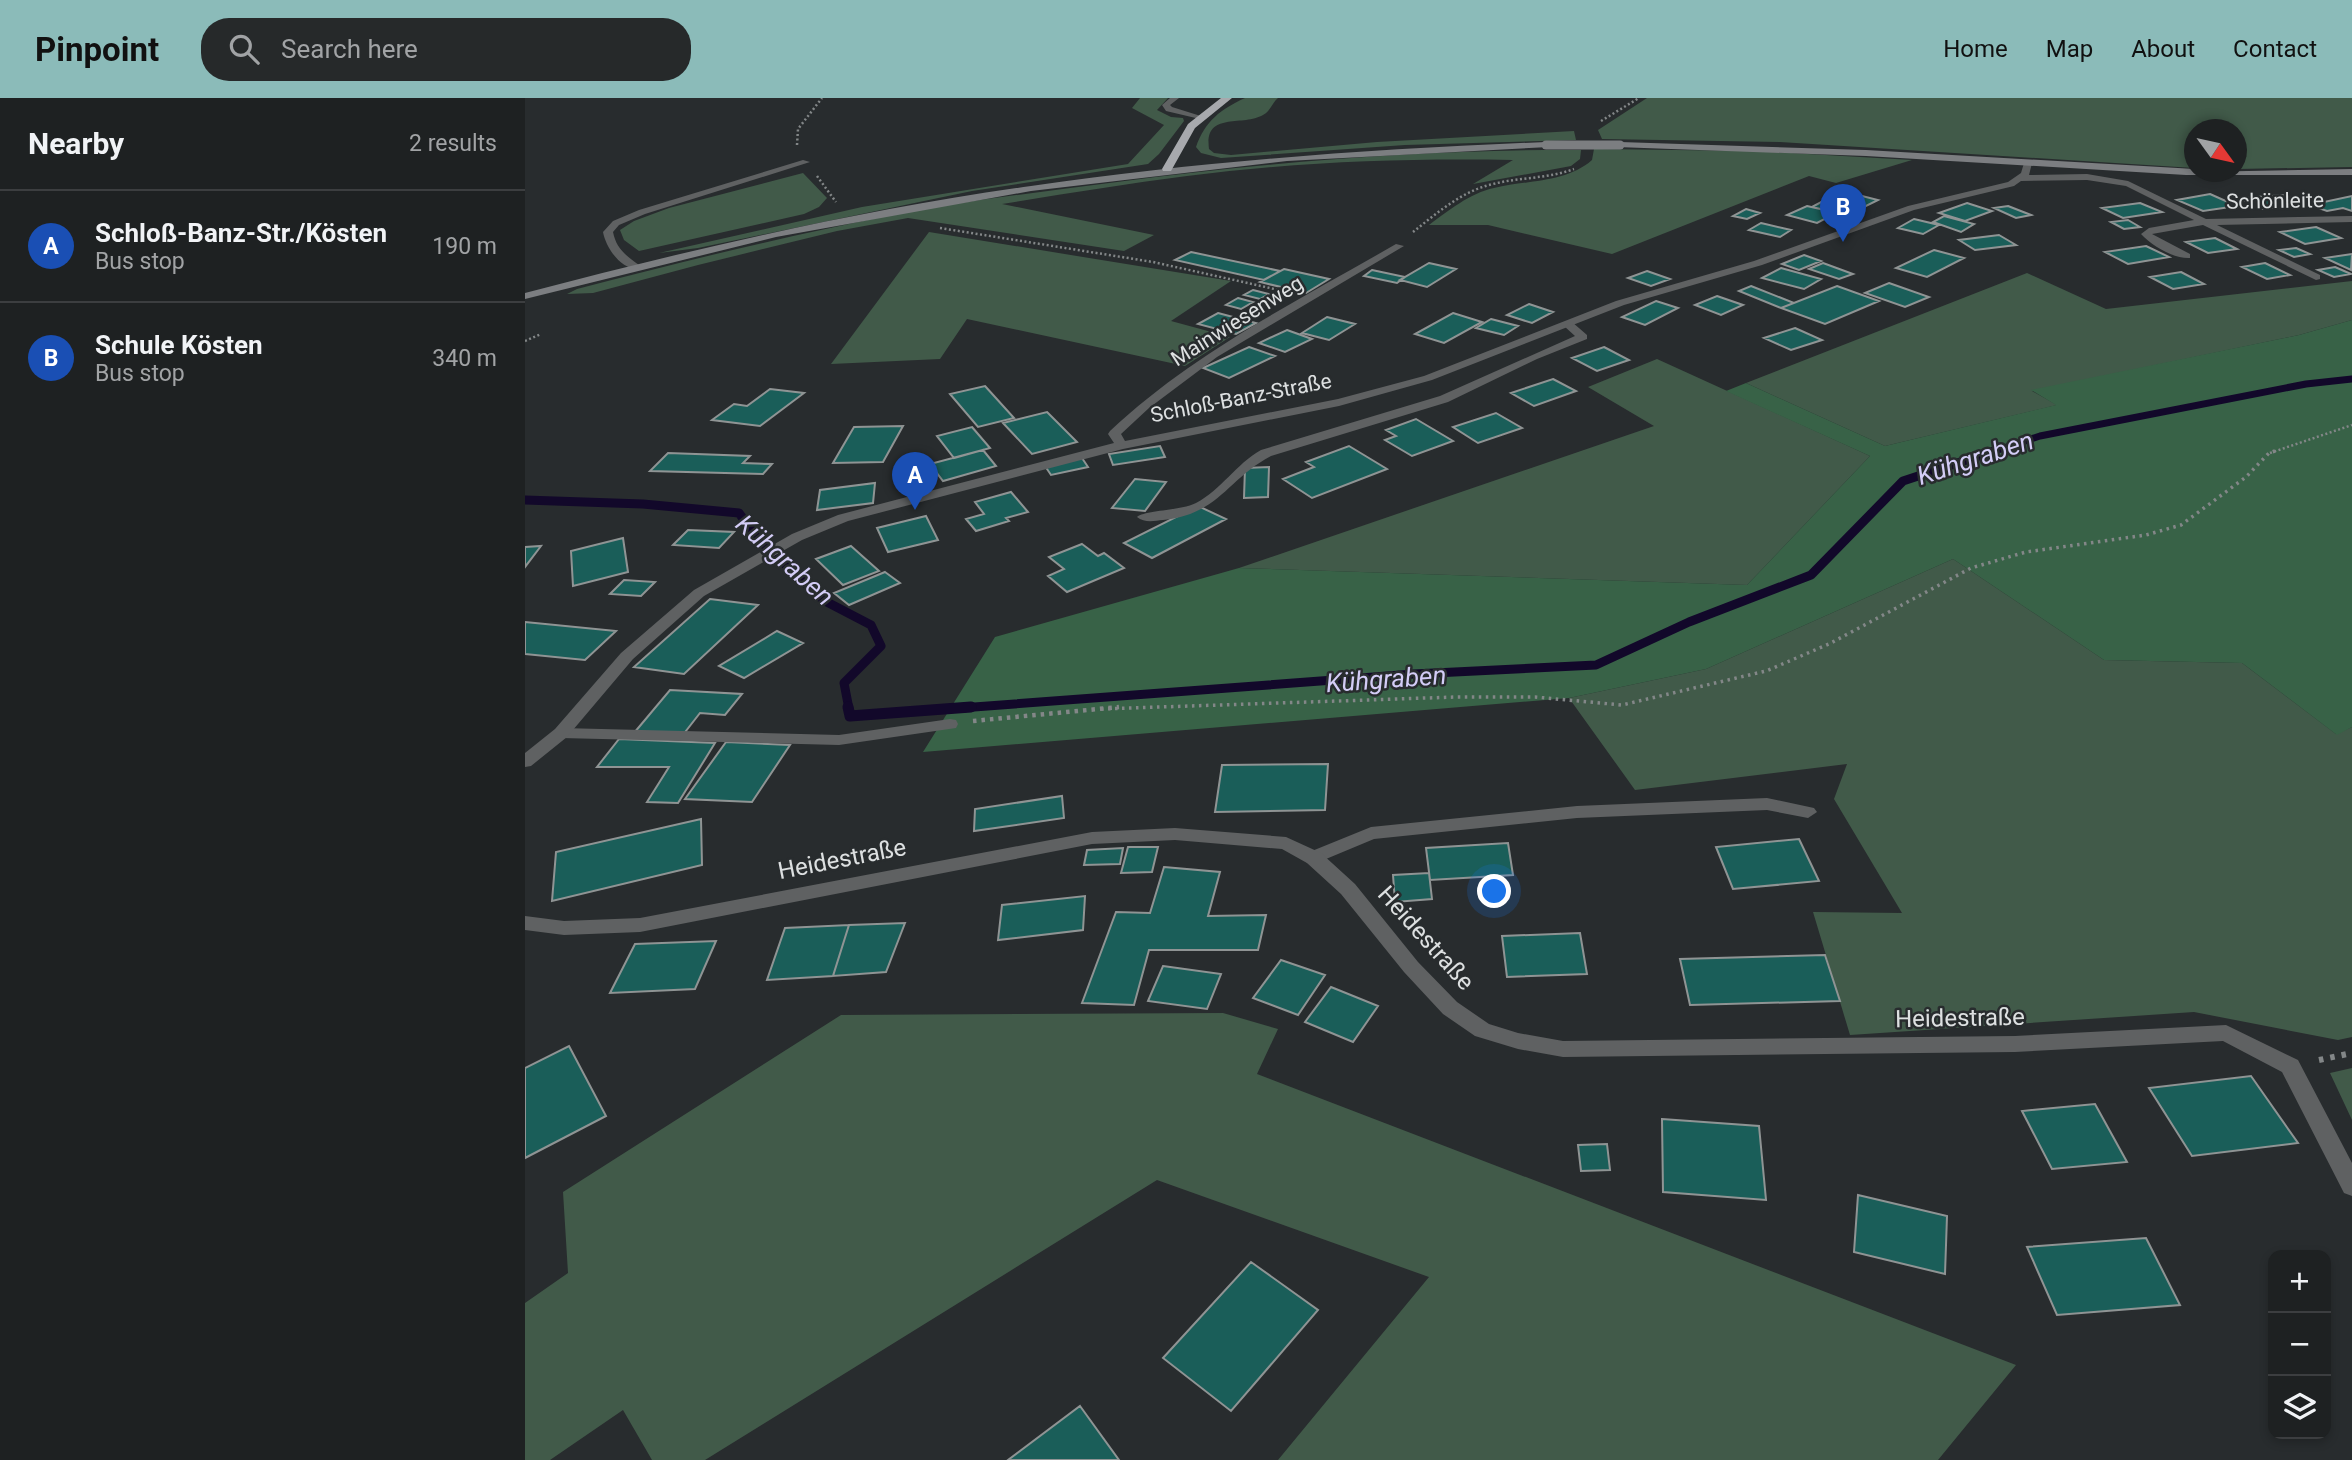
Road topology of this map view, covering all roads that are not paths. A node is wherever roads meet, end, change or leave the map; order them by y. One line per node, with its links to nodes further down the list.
1 (1175, 98): 3 (street)
2 (1227, 98): 3 (highway)
3 (1200, 117): 6 (highway)
4 (806, 162): 13 (street)
5 (2028, 163): 6 (street, bridge); 7 (street); 8 (street)
6 (1167, 169): 13 (street)
7 (2352, 173)
8 (2023, 176): 10 (street, Schönleite); 16 (street, Schloß-Banz-Straße)
9 (2352, 219): 10 (street, Schönleite)
10 (2200, 222): 12 (street, Schönleite); 14 (street, Schönleite)
11 (1399, 246): 17 (street, Mainwiesenweg)
12 (2186, 256)
13 (635, 267): 15 (street)
14 (2316, 277)
15 (525, 296)
16 (1567, 324): 17 (street, Schloß-Banz-Straße); 18 (street)
17 (1122, 444): 20 (street, Schloß-Banz-Straße)
18 (1144, 517)
19 (950, 724): 20 (street)
20 (561, 733): 21 (street, Schloß-Banz-Straße)
21 (525, 762)
22 (1808, 812): 23 (street)
23 (1314, 858): 24 (street, Heidestraße); 25 (street, Heidestraße)
24 (525, 923)
25 (2352, 1186)

